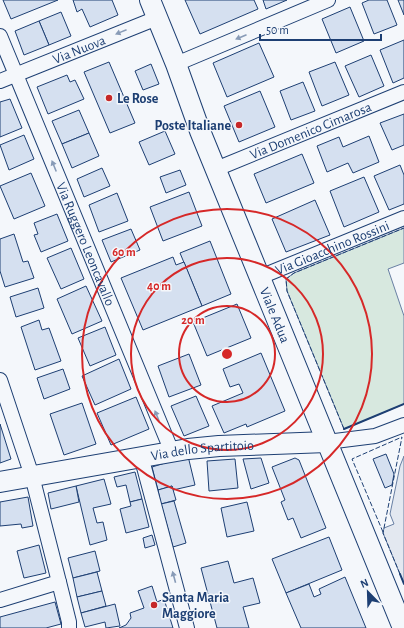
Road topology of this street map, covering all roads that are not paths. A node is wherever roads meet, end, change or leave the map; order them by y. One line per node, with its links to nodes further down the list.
1 (328, 0): 4 (street, one-way to 4)
2 (154, 9): 4 (main road, Viale Adua); 5 (street, Via Nuova, one-way to 5)
3 (0, 36): 5 (street, Via Ruggero Leoncavallo)
4 (176, 64): 8 (main road, Viale Adua)
5 (16, 75): 6 (street, Via Nuova); 14 (street, Via Ruggero Leoncavallo, one-way to 5)
6 (0, 81)
7 (404, 92): 8 (street, Via Domenico Cimarosa)
8 (216, 168): 10 (main road, Viale Adua)
9 (404, 218): 10 (street, Via Gioacchino Rossini)
10 (260, 277): 13 (main road, Viale Adua)
11 (0, 380): 16 (street)
12 (404, 425): 13 (street, Via dello Spartitoio)
13 (327, 442): 14 (main road, Via dello Spartitoio); 22 (main road, Viale Adua)
14 (172, 452): 15 (main road, Via dello Spartitoio)
15 (141, 456): 16 (main road, Via dello Spartitoio); 21 (street, one-way to 15)
16 (32, 476): 17 (main road, Via dello Spartitoio); 18 (street)
17 (0, 482)
18 (59, 582): 19 (street); 20 (street)
19 (0, 600)
20 (69, 628)
21 (188, 628)
22 (403, 628)

